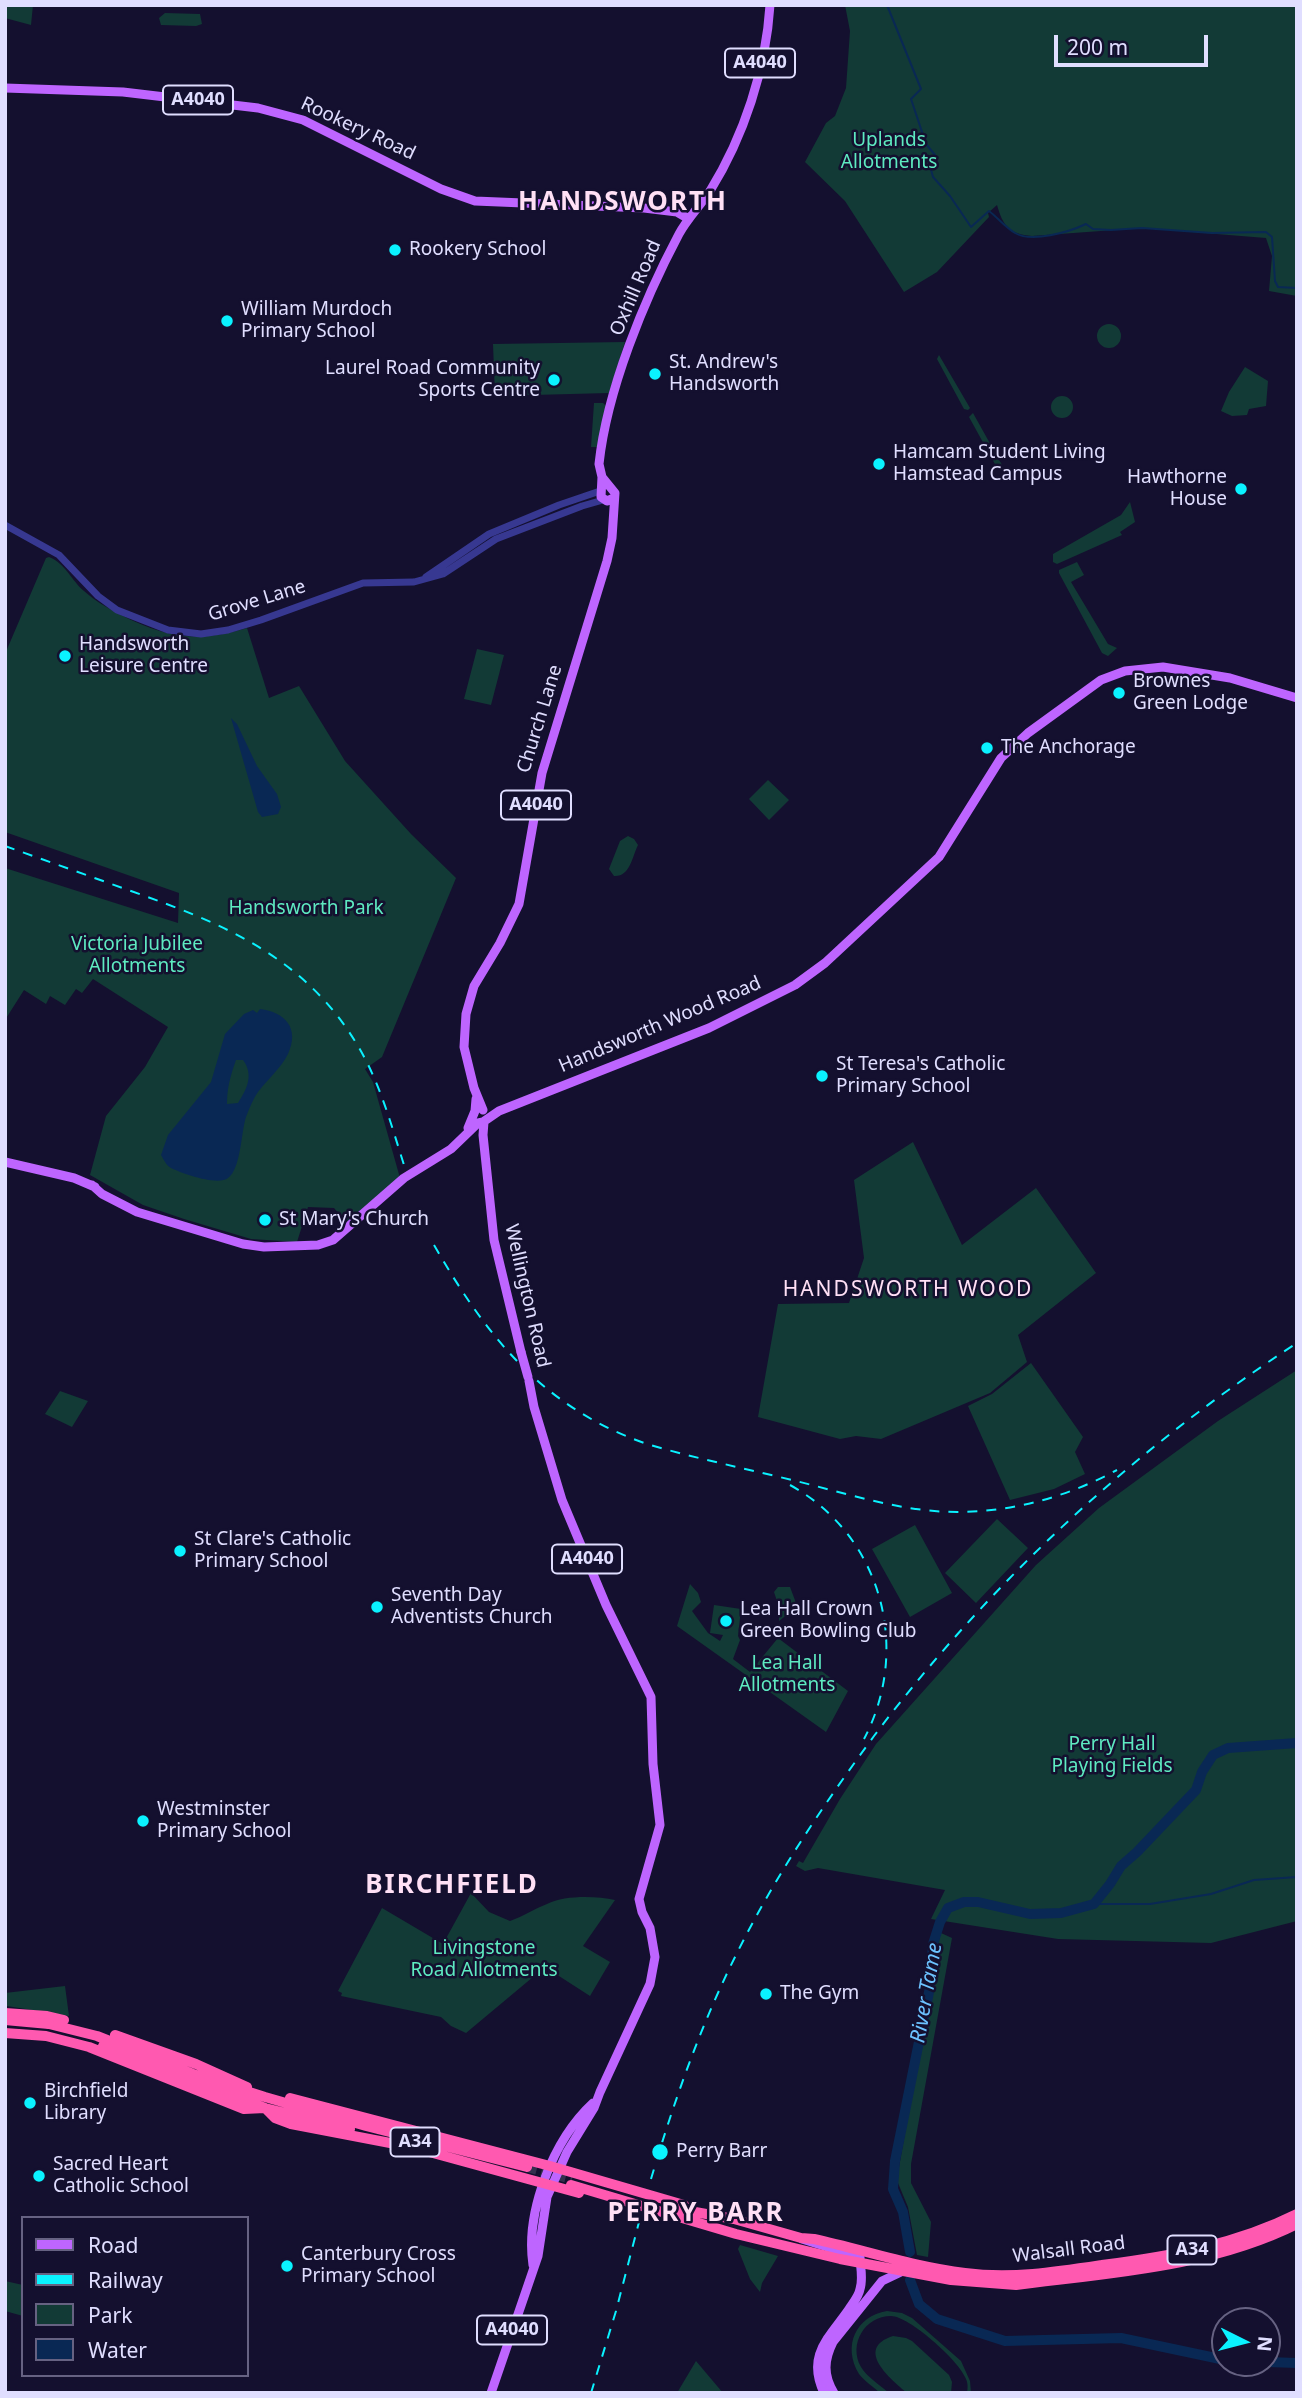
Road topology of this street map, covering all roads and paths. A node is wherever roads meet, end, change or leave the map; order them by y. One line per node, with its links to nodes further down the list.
1 (770, 5): 3 (main road, Oxhill Road / A4040)
2 (5, 89): 3 (main road, Rookery Road / A4040)
3 (689, 219): 4 (main road, Oxhill Road / A4040)
4 (606, 494): 5 (street, Grove Lane); 7 (main road, Church Lane / A4040)
5 (5, 525)
6 (1297, 698): 7 (main road, Handsworth Wood Road)
7 (480, 1116): 8 (main road); 14 (main road, Wellington Road / A4040, bridge)
8 (5, 1162)
9 (5, 2017): 11 (highway, A34, bridge); 13 (highway)
10 (5, 2026): 11 (highway, A34)
11 (48, 2030): 12 (highway); 13 (highway, A34); 13 (highway)
12 (5, 2033)
13 (266, 2101): 14 (highway); 15 (highway, A34); 16 (highway)
14 (555, 2167): 16 (main road, Wellington Road); 17 (highway)
15 (527, 2170)
16 (561, 2185): 17 (highway, A34); 23 (main road, A4040)
17 (688, 2214): 20 (highway, Walsall Road / A34); 20 (highway, Walsall Road / A34)
18 (1297, 2214): 20 (highway, Walsall Road / A34)
19 (1297, 2224): 21 (highway, Walsall Road / A34)
20 (859, 2260): 21 (highway, Walsall Road / A34); 22 (main road); 24 (main road)
21 (903, 2271): 22 (main road)
22 (864, 2300): 25 (main road)
23 (491, 2393)
24 (824, 2393)
25 (835, 2393)

